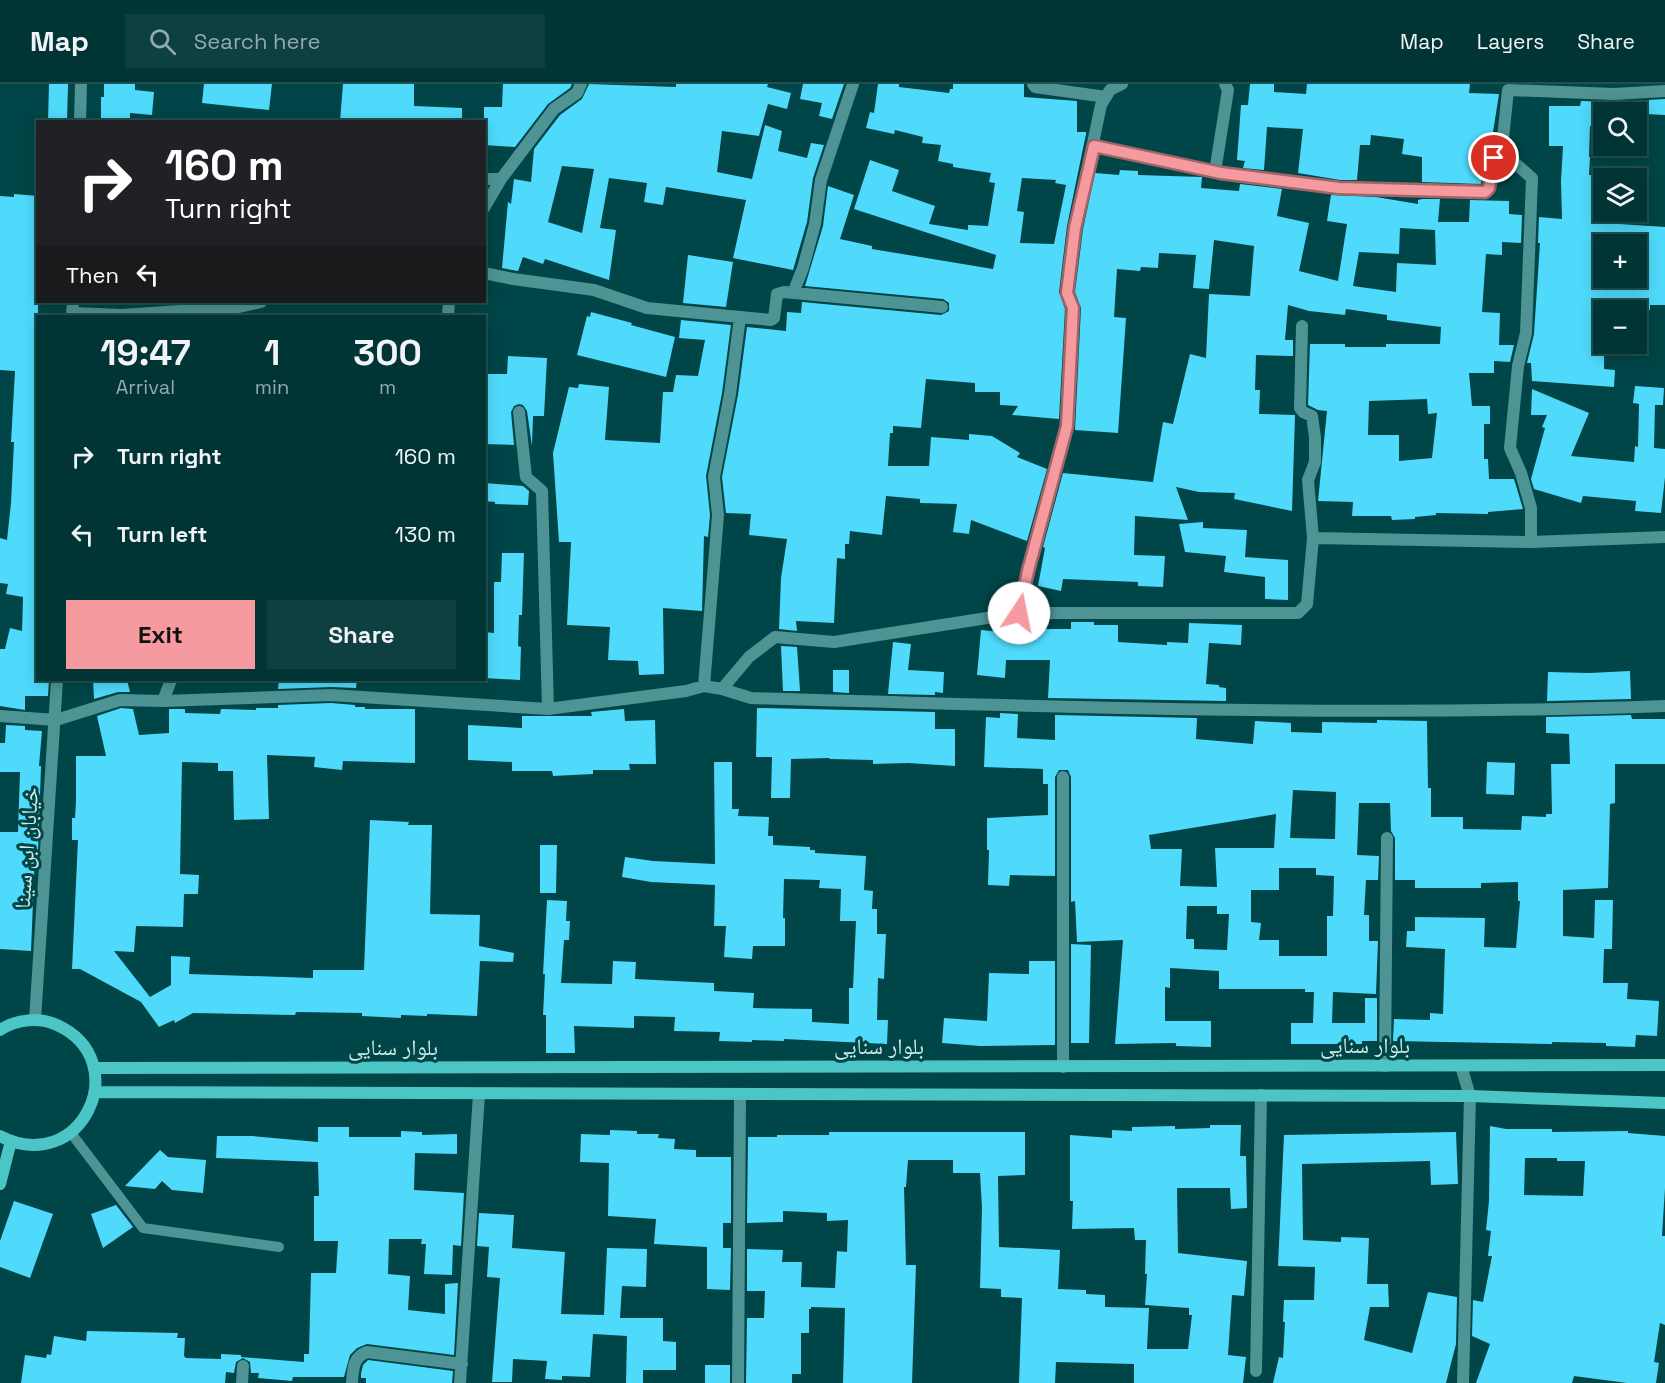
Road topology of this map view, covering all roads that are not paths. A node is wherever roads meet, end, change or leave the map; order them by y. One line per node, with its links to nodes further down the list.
1 (81, 84): 10 (street)
2 (581, 84): 15 (street)
3 (853, 84): 18 (street)
4 (1033, 84): 9 (street)
5 (1122, 84): 9 (street)
6 (1225, 84): 13 (street)
7 (1614, 89): 8 (street); 12 (street)
8 (1665, 91)
9 (1106, 97): 11 (street)
10 (80, 120)
11 (1094, 146): 13 (street); 30 (street)
12 (1509, 158): 13 (street); 29 (street)
13 (1215, 171)
14 (486, 179): 15 (street)
15 (501, 179): 16 (street)
16 (486, 205)
17 (486, 273): 24 (street)
18 (793, 293): 20 (street); 24 (street)
19 (257, 303): 22 (street)
20 (942, 307)
21 (73, 310): 23 (street)
22 (122, 315)
23 (122, 315)
24 (740, 317): 33 (street)
25 (1302, 326): 28 (street)
26 (519, 412): 37 (street)
27 (1665, 537): 29 (street)
28 (1313, 538): 29 (street); 30 (street)
29 (1531, 542)
30 (1019, 613): 34 (street)
31 (57, 681): 39 (street, خیابان ابن سینا)
32 (171, 681): 35 (street)
33 (704, 686): 34 (street); 37 (street)
34 (722, 689): 36 (street)
35 (163, 701): 37 (street); 39 (street)
36 (1665, 706)
37 (549, 709)
38 (0, 716): 39 (street)
39 (56, 720): 42 (street, خیابان ابن سینا)
40 (1064, 777): 47 (street)
41 (1387, 838): 45 (street)
42 (35, 1020): 43 (main road); 48 (main road)
43 (0, 1030)
44 (1665, 1065): 46 (main road, بلوار سنایی)
45 (1385, 1066): 46 (main road, بلوار سنایی); 47 (main road, بلوار سنایی)
46 (1461, 1066): 53 (street)
47 (1063, 1067): 48 (main road, بلوار سنایی)
48 (94, 1068): 49 (main road)
49 (95, 1092): 50 (main road, بلوار سنایی); 55 (main road)
50 (478, 1094): 51 (main road, بلوار سنایی); 59 (street)
51 (740, 1095): 52 (main road, بلوار سنایی); 65 (street)
52 (1261, 1095): 53 (main road, بلوار سنایی); 61 (street)
53 (1470, 1096): 54 (main road, بلوار سنایی); 66 (street)
54 (1665, 1103)
55 (71, 1133): 56 (main road); 58 (lane)
56 (5, 1139): 57 (main road)
57 (0, 1184)
58 (279, 1247)
59 (462, 1364): 63 (street); 64 (street)
60 (243, 1366): 62 (street)
61 (1257, 1371)
62 (242, 1383)
63 (352, 1383)
64 (460, 1383)
65 (738, 1383)
66 (1463, 1383)

